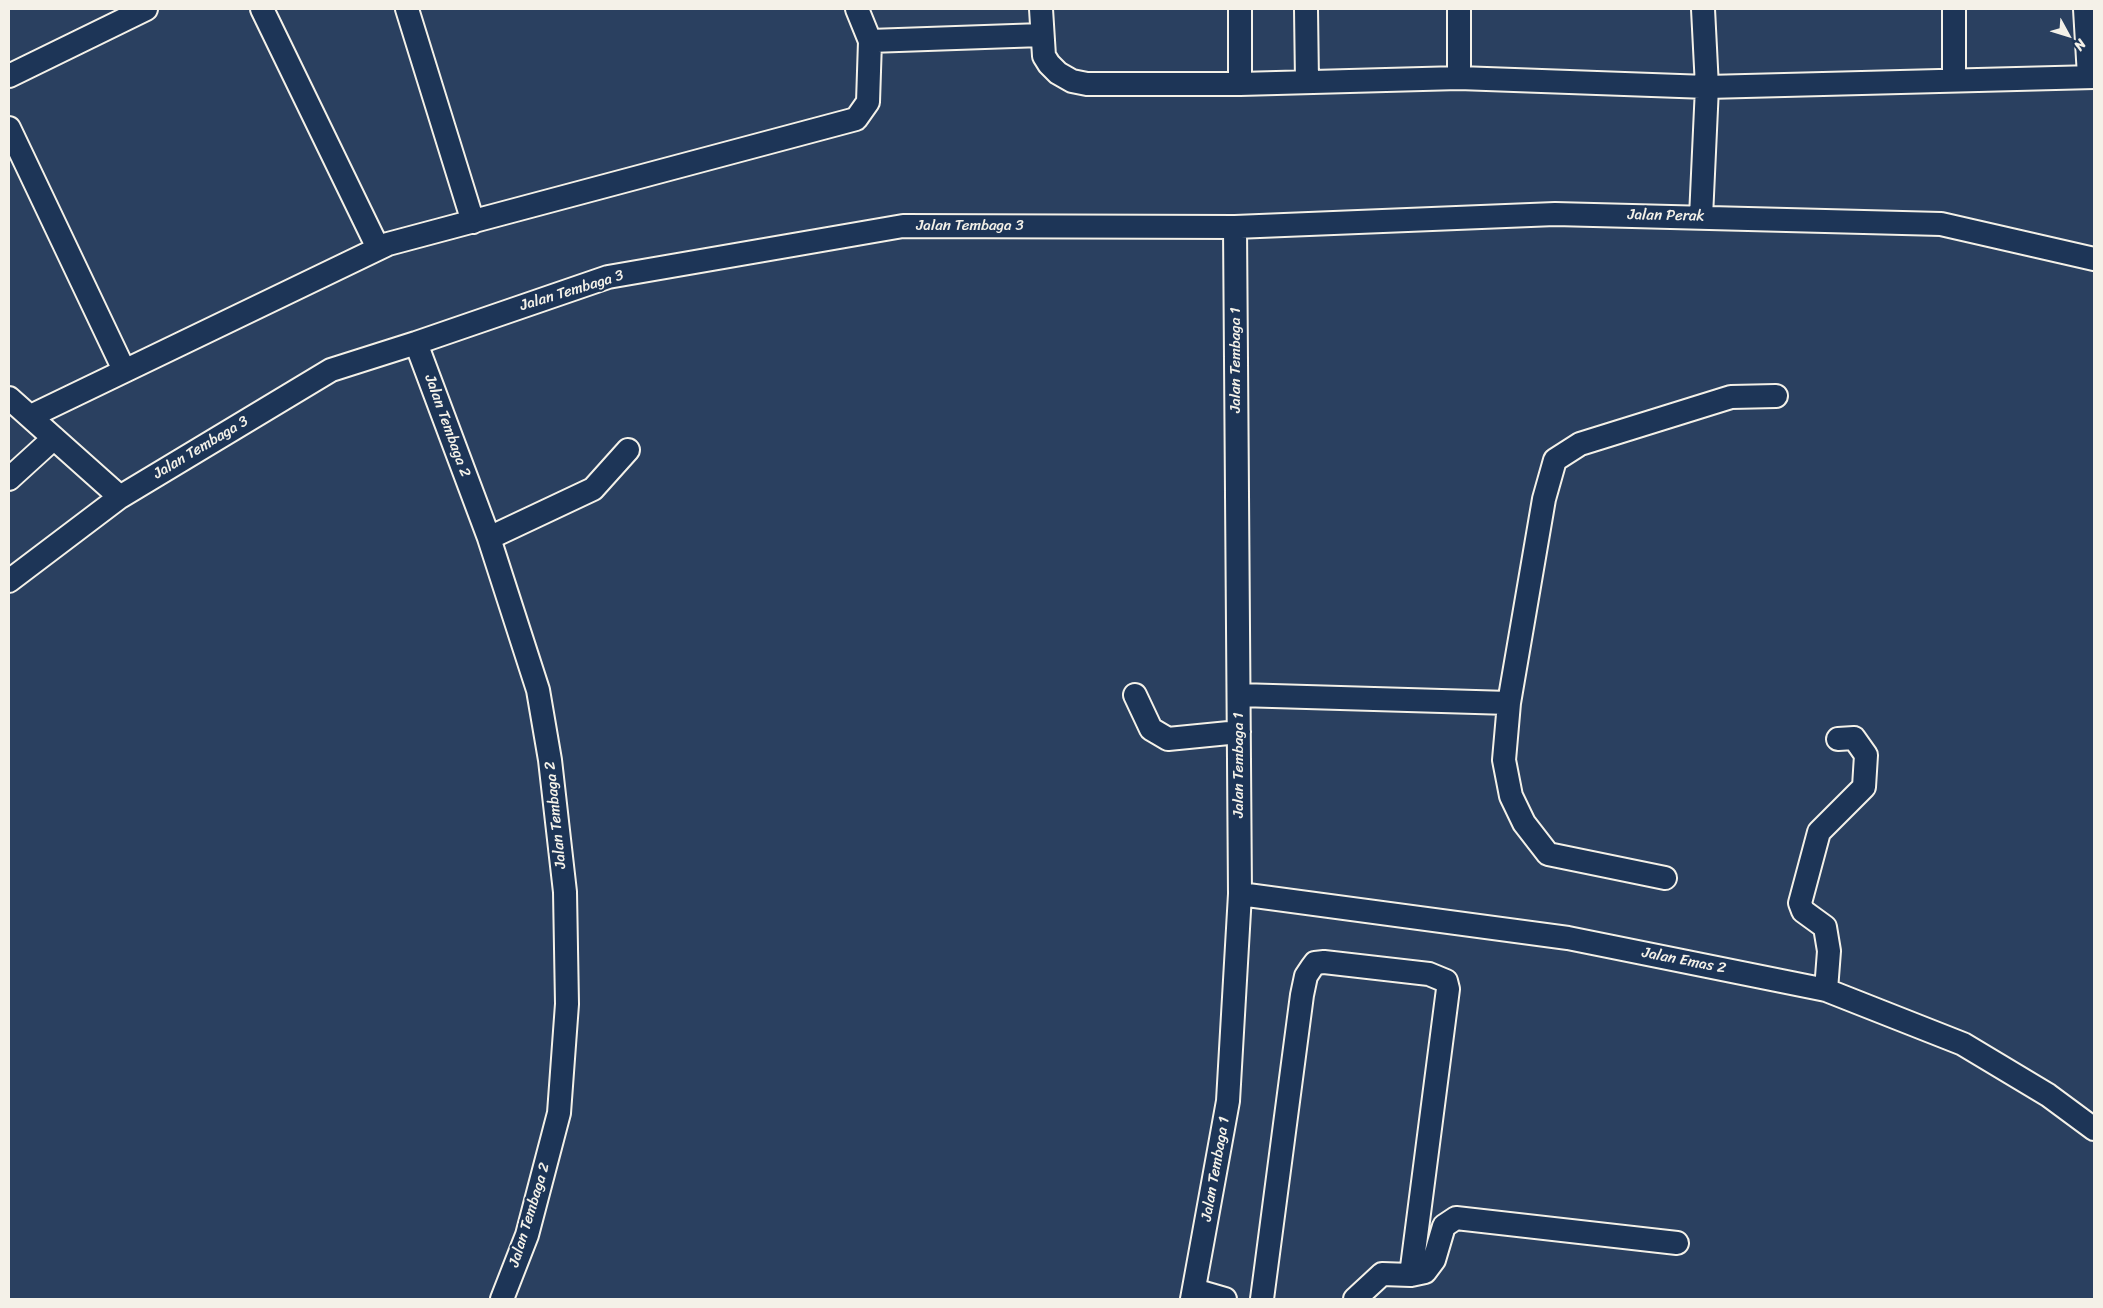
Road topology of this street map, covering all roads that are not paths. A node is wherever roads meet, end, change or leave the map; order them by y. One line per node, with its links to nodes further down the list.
1 (146, 9): 14 (street)
2 (262, 9): 25 (street)
3 (407, 9): 23 (street)
4 (857, 9): 13 (street)
5 (1041, 9): 12 (street)
6 (1240, 9): 19 (street)
7 (1306, 9): 18 (street)
8 (1458, 9): 16 (street)
9 (1703, 9): 20 (street)
10 (1954, 9): 17 (street)
11 (2085, 9): 15 (street)
12 (1042, 35): 13 (street); 19 (street)
13 (870, 41): 23 (street)
14 (9, 76)
15 (2092, 76): 17 (street)
16 (1459, 78): 18 (street); 20 (street)
17 (1954, 80): 20 (street)
18 (1307, 82): 19 (street)
19 (1240, 84)
20 (1707, 87): 22 (street)
21 (9, 128): 28 (street)
22 (1701, 217): 24 (street, Jalan Perak); 26 (street, Jalan Perak)
23 (473, 222): 25 (street)
24 (1235, 227): 27 (street, Jalan Tembaga 3); 39 (street, Jalan Tembaga 1)
25 (378, 248): 28 (street)
26 (2094, 260)
27 (416, 343): 35 (street, Jalan Tembaga 3); 36 (street, Jalan Tembaga 2)
28 (124, 370): 31 (street)
29 (1776, 396): 40 (street)
30 (9, 398): 31 (street)
31 (31, 416): 32 (street)
32 (54, 438): 34 (street); 35 (street)
33 (628, 450): 36 (street)
34 (9, 479)
35 (120, 497): 37 (street, Jalan Tembaga 3)
36 (489, 538): 50 (street, Jalan Tembaga 2)
37 (9, 581)
38 (1135, 695): 41 (street)
39 (1239, 695): 40 (street); 41 (street, Jalan Tembaga 1)
40 (1509, 703): 43 (street)
41 (1238, 732): 44 (street, Jalan Tembaga 1)
42 (1838, 739): 45 (street)
43 (1665, 878)
44 (1240, 894): 45 (street, Jalan Emas 2); 49 (street, Jalan Tembaga 1)
45 (1826, 990): 46 (street, Jalan Emas 2)
46 (2094, 1129)
47 (1678, 1243): 48 (street)
48 (1411, 1276): 52 (street); 53 (street)
49 (1193, 1295): 51 (street)
50 (502, 1299)
51 (1225, 1299)
52 (1262, 1299)
53 (1355, 1299)

